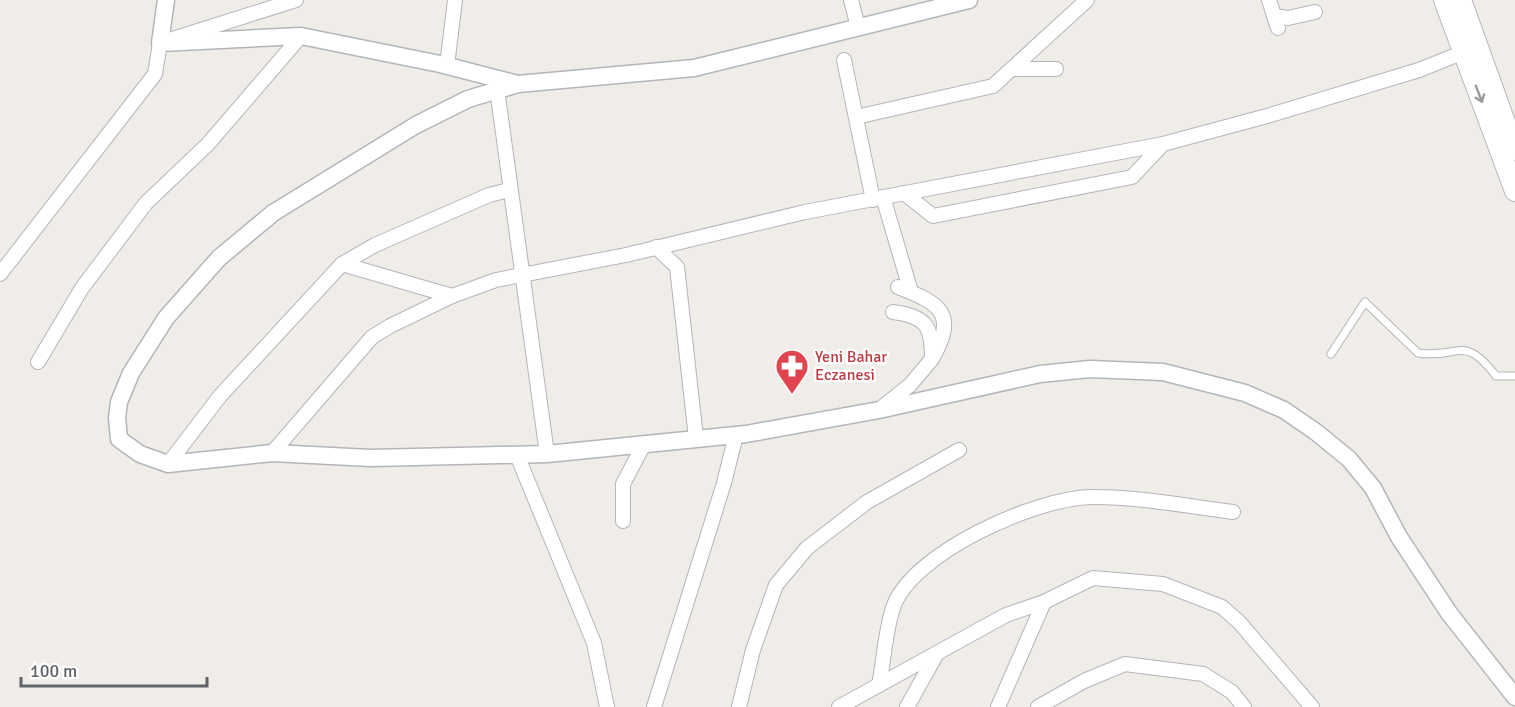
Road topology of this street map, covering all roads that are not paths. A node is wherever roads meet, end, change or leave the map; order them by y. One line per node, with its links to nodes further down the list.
1 (166, 0): 13 (street)
2 (296, 0): 13 (street)
3 (455, 0): 16 (street)
4 (851, 0): 11 (street)
5 (969, 0): 11 (street)
6 (1087, 0): 17 (street)
7 (1269, 0): 10 (street)
8 (1444, 0): 14 (main road)
9 (1461, 0): 14 (main road)
10 (1315, 12)
11 (858, 27): 19 (street)
12 (301, 36): 13 (street); 16 (street); 36 (street)
13 (160, 43): 30 (street)
14 (1470, 50): 22 (street); 23 (main road); 25 (main road, one-way to 25)
15 (844, 60): 21 (street)
16 (447, 66): 19 (street)
17 (1012, 69): 18 (street); 21 (street)
18 (1056, 69)
19 (518, 84): 20 (street)
20 (496, 89): 24 (street); 46 (street)
21 (856, 117): 27 (street)
22 (1163, 144): 26 (street); 26 (street)
23 (1515, 150)
24 (509, 190): 29 (street); 31 (street)
25 (1515, 191)
26 (904, 193): 27 (street)
27 (878, 198): 28 (street); 35 (street)
28 (656, 247): 31 (street); 40 (street)
29 (342, 264): 32 (street); 46 (street)
30 (0, 274)
31 (520, 276): 32 (street); 44 (street)
32 (452, 296): 43 (street)
33 (893, 312): 35 (street)
34 (1331, 354): 37 (lane)
35 (932, 359): 38 (street)
36 (38, 362)
37 (1515, 376)
38 (879, 410): 39 (street); 52 (street)
39 (736, 435): 40 (street); 54 (street)
40 (696, 438): 41 (street)
41 (644, 444): 44 (street); 48 (street)
42 (959, 450): 55 (street)
43 (272, 453): 45 (street); 46 (street)
44 (547, 454): 45 (street)
45 (517, 455): 53 (street)
46 (168, 464)
47 (1233, 512): 51 (street)
48 (623, 521)
49 (1044, 602): 50 (street); 58 (street); 61 (street)
50 (936, 655): 51 (street); 57 (street)
51 (879, 685): 56 (street)
52 (1515, 697)
53 (607, 707)
54 (654, 707)
55 (739, 707)
56 (839, 707)
57 (907, 707)
58 (998, 707)
59 (1038, 707): 60 (street)
60 (1244, 707)
61 (1312, 707)

